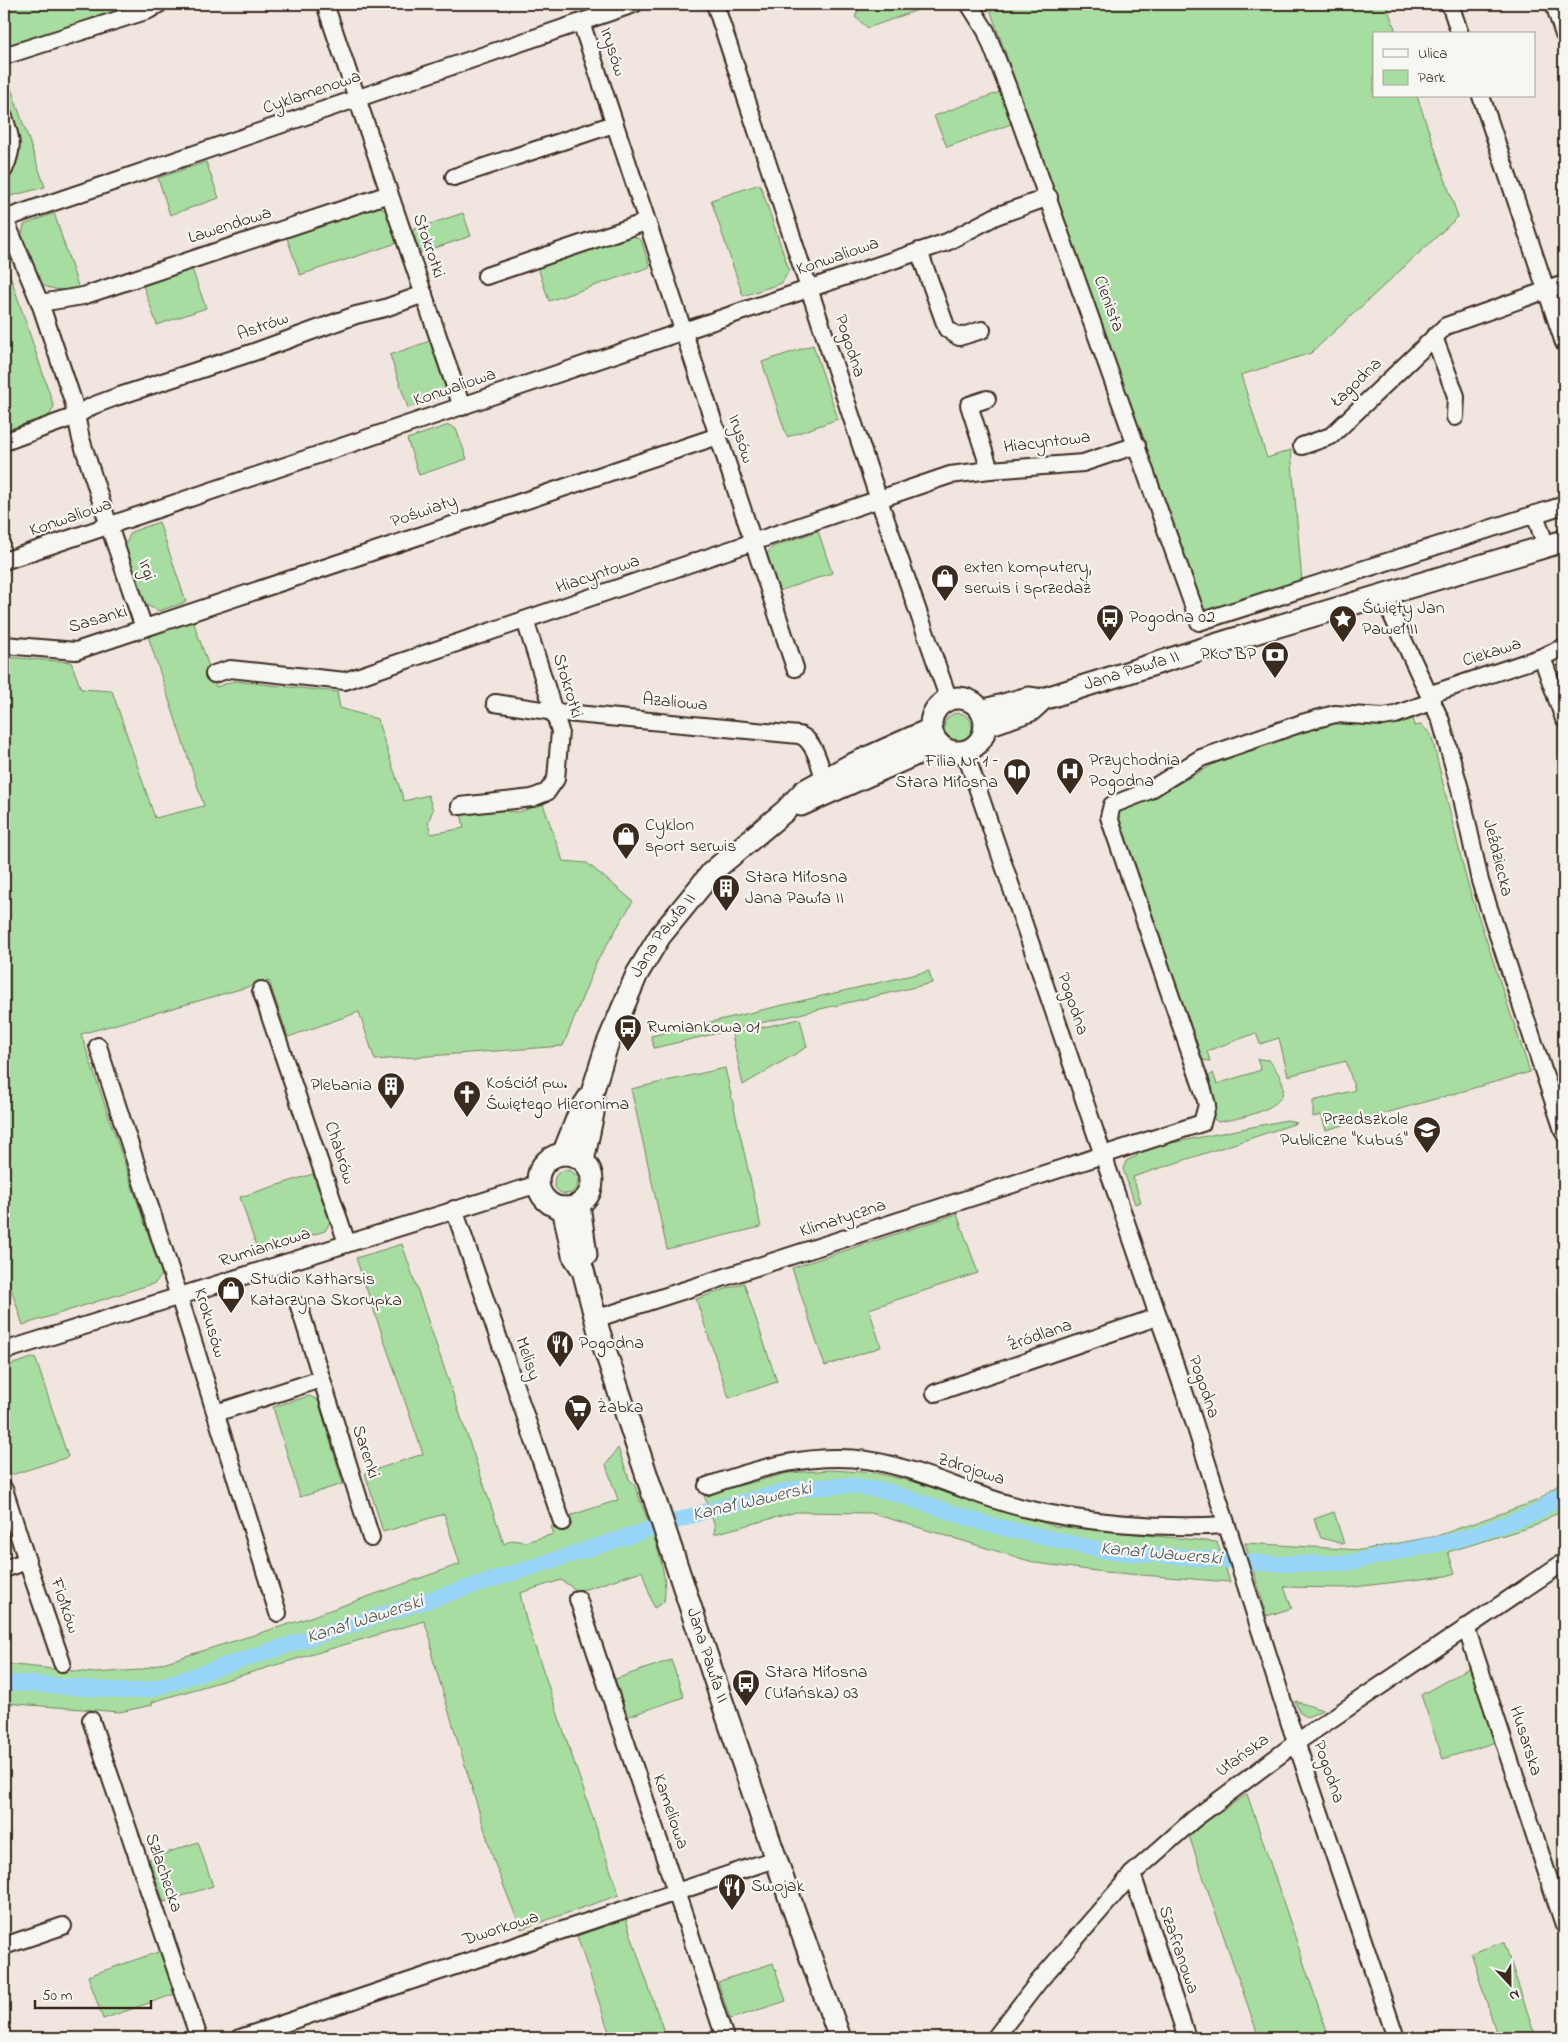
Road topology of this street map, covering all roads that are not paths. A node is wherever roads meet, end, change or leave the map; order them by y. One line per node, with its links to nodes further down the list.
1 (158, 4): 11 (street)
2 (326, 4): 12 (street, Stokrotki)
3 (715, 4): 25 (street, Pogodna)
4 (969, 4): 19 (street, Cienista)
5 (1450, 4): 9 (street)
6 (1554, 4): 10 (street)
7 (624, 5): 8 (street, Cyklamenowa)
8 (581, 22): 12 (street, Cyklamenowa); 15 (street, Irysów)
9 (1459, 32)
10 (1564, 36)
11 (4, 56)
12 (357, 98): 18 (street, Stokrotki); 20 (street, Cyklamenowa)
13 (1482, 98): 26 (street)
14 (4, 117): 16 (street)
15 (614, 124): 17 (street); 21 (street, Irysów)
16 (4, 170)
17 (454, 177)
18 (389, 194): 27 (street, Stokrotki); 28 (street, Lawendowa)
19 (1048, 197): 22 (street, Konwaliowa); 39 (street, Cienista)
20 (4, 218): 28 (street, Irgi)
21 (646, 222): 23 (street); 30 (street, Irysów)
22 (919, 251): 25 (street, Konwaliowa); 29 (street)
23 (486, 276)
24 (1564, 284): 26 (street, Łagodna)
25 (808, 288): 30 (street, Konwaliowa); 42 (street, Pogodna)
26 (1546, 290): 31 (street, Łagodna); 32 (street)
27 (424, 294): 34 (street, Stokrotki); 35 (street, Astrów)
28 (40, 304): 35 (street, Irgi)
29 (982, 330)
30 (683, 332): 34 (street, Konwaliowa); 37 (street, Irysów)
31 (1434, 337): 36 (street); 40 (street, Łagodna)
32 (1564, 343)
33 (987, 399): 41 (street, Hiacyntowa)
34 (462, 407): 45 (street, Konwaliowa)
35 (76, 416): 38 (street, Astrów); 45 (street, Irgi)
36 (1455, 417)
37 (718, 436): 46 (street, Irysów); 51 (street, Poświaty)
38 (4, 442)
39 (1137, 446): 41 (street, Hiacyntowa); 44 (street, Cienista)
40 (1302, 446)
41 (990, 470): 42 (street, Hiacyntowa)
42 (879, 500): 46 (street, Hiacyntowa); 58 (street, Pogodna)
43 (1564, 504): 44 (street)
44 (1535, 514): 47 (street)
45 (109, 526): 48 (street, Konwaliowa); 51 (street, Irgi)
46 (752, 544): 50 (street, Hiacyntowa); 55 (street, Irysów)
47 (1555, 544): 49 (street, Jana Pawła II)
48 (4, 561)
49 (1387, 595): 57 (street, Jeździecka); 61 (street, Jana Pawła II)
50 (525, 620): 56 (street, Hiacyntowa); 60 (street, Stokrotki)
51 (144, 628): 52 (street, Sasanki)
52 (4, 645)
53 (1564, 647): 54 (street, Ciekawa)
54 (1542, 657): 57 (street, Ciekawa); 62 (street)
55 (795, 668)
56 (214, 674)
57 (1432, 698): 71 (street, Jeździecka); 73 (street, Ciekawa)
58 (949, 700): 61 (street); 63 (street)
59 (495, 703): 60 (street, Azaliowa)
60 (554, 712): 65 (street, Azaliowa); 66 (street, Stokrotki)
61 (983, 719): 64 (street)
62 (1564, 719)
63 (935, 737): 64 (street); 65 (street, Jana Pawła II); 67 (street, Jana Pawła II)
64 (965, 752): 73 (street, Pogodna)
65 (824, 779): 67 (street, Jana Pawła II)
66 (460, 806)
67 (784, 811): 70 (street, Jana Pawła II)
68 (261, 990): 78 (street, Chabrów)
69 (98, 1046): 79 (street, Krokusów)
70 (592, 1093): 72 (street, Jana Pawła II); 74 (street, Jana Pawła II)
71 (1564, 1133)
72 (563, 1154): 74 (street); 75 (street)
73 (1103, 1155): 81 (street, Pogodna); 82 (street, Klimatyczna)
74 (583, 1161): 76 (street)
75 (538, 1184): 76 (street); 77 (street, Rumiankowa)
76 (571, 1207): 82 (street, Jana Pawła II)
77 (454, 1209): 78 (street, Rumiankowa); 89 (street, Melisy)
78 (347, 1243): 79 (street, Rumiankowa)
79 (179, 1297): 83 (street, Rumiankowa); 86 (street, Krokusów)
80 (299, 1306): 84 (street, Sarenki)
81 (1157, 1317): 85 (street, Źródlana); 90 (street, Pogodna)
82 (595, 1319): 101 (street, Jana Pawła II)
83 (4, 1351)
84 (321, 1379): 86 (street); 91 (street, Sarenki)
85 (936, 1392)
86 (216, 1413): 96 (street, Krokusów)
87 (707, 1486): 90 (street, Zdrojowa)
88 (4, 1489): 92 (street, Fiołków)
89 (562, 1522)
90 (1226, 1525): 100 (street, Pogodna)
91 (371, 1538)
92 (28, 1562): 94 (street); 98 (street, Fiołków)
93 (1564, 1562): 97 (street, Ułańska)
94 (4, 1569)
95 (578, 1599): 103 (street, Kameliowa)
96 (278, 1613)
97 (1466, 1627): 100 (street, Ułańska); 104 (street, Husarska)
98 (62, 1663)
99 (91, 1720): 107 (street, Szlachecka)
100 (1297, 1742): 102 (street, Ułańska); 113 (street, Pogodna)
101 (775, 1860): 103 (street, Dworkowa); 110 (street, Jana Pawła II)
102 (1132, 1874): 111 (street, Ułańska); 112 (street, Szafranowa)
103 (676, 1892): 108 (street, Dworkowa); 109 (street, Kameliowa)
104 (1564, 1925)
105 (63, 1926): 106 (street)
106 (4, 1946)
107 (199, 2038)
108 (240, 2038)
109 (725, 2038)
110 (840, 2038)
111 (995, 2038)
112 (1187, 2038)
113 (1396, 2038)

